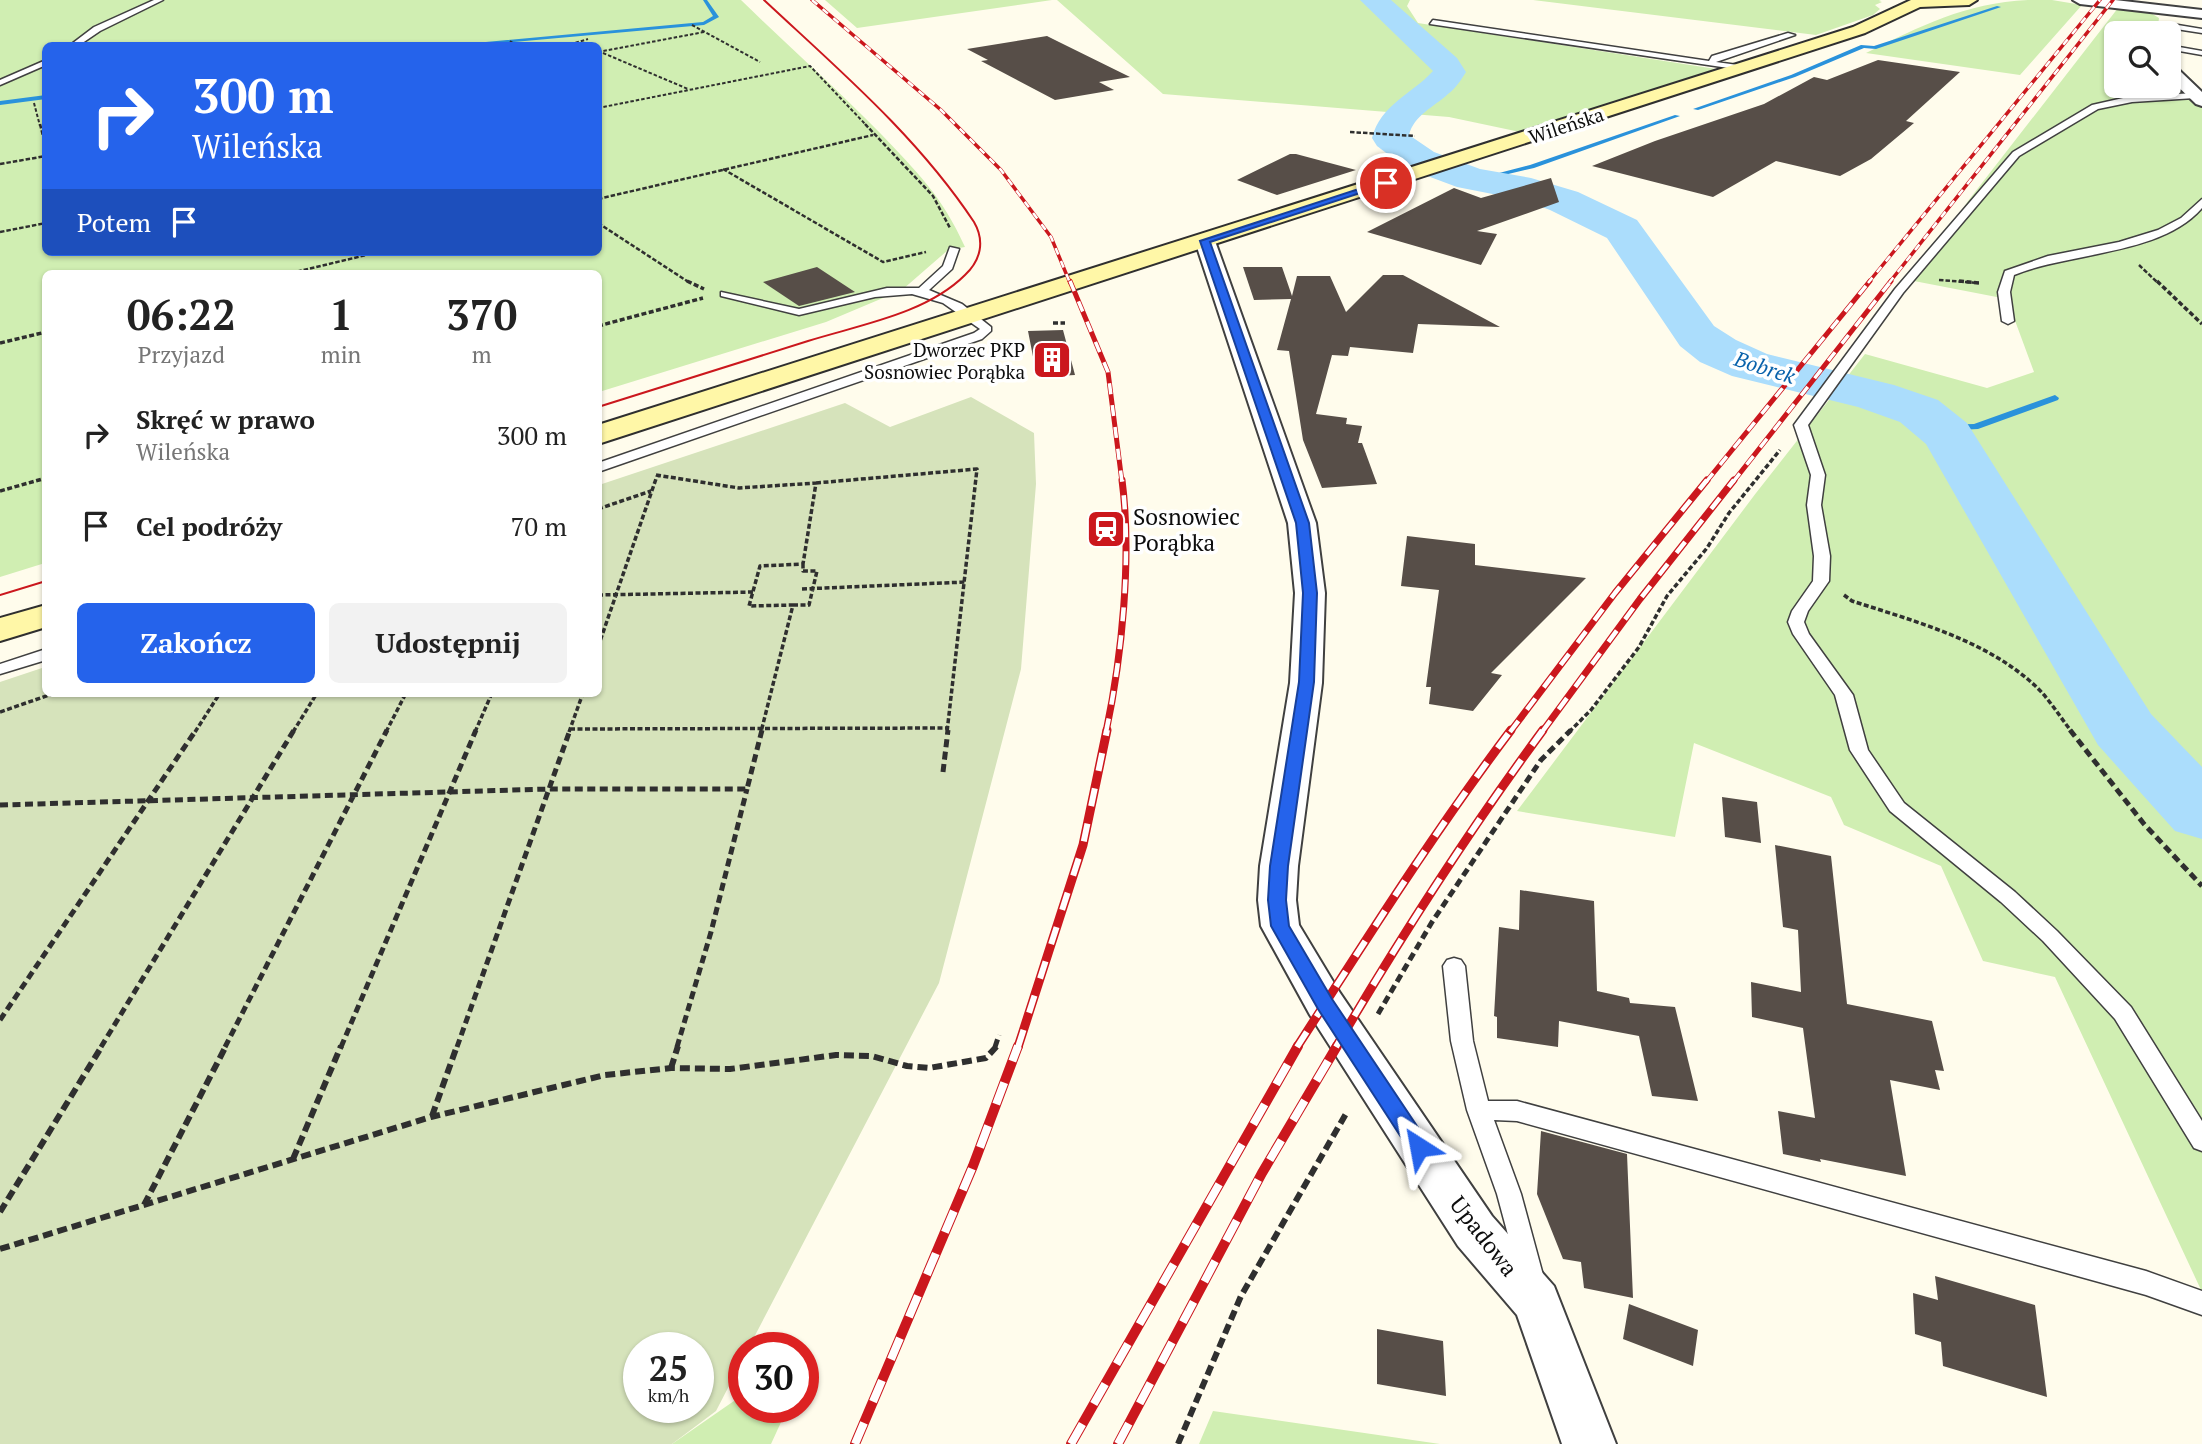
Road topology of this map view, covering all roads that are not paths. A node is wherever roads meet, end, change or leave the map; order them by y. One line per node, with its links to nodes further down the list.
1 (160, 0): 13 (lane)
2 (1969, 0): 4 (street)
3 (2080, 0): 5 (street)
4 (1921, 2): 18 (street, Wileńska)
5 (2140, 4): 7 (street)
6 (2202, 14): 8 (street)
7 (2163, 21)
8 (2174, 21)
9 (1433, 22): 16 (lane)
10 (2181, 26): 11 (lane)
11 (2202, 31)
12 (1791, 35): 16 (lane)
13 (78, 42)
14 (2181, 49): 15 (lane)
15 (2202, 53)
16 (1711, 63): 18 (lane)
17 (42, 64): 20 (lane)
18 (1742, 68): 23 (street, Wileńska)
19 (2181, 81): 21 (street)
20 (0, 83)
21 (2198, 98): 37 (lane)
22 (2202, 202): 28 (lane)
23 (1205, 241): 27 (street, Wileńska); 38 (street, Upadowa)
24 (954, 247): 25 (lane)
25 (920, 293): 26 (lane); 27 (lane)
26 (724, 294)
27 (972, 315): 29 (street, Wileńska); 30 (lane)
28 (2008, 321)
29 (602, 434)
30 (602, 467)
31 (42, 616): 32 (street)
32 (0, 630)
33 (42, 655): 34 (lane)
34 (0, 670)
35 (1454, 966): 36 (lane)
36 (1479, 1110): 38 (lane); 39 (lane)
37 (2202, 1141)
38 (1537, 1302): 40 (street, Upadowa)
39 (2202, 1303)
40 (1589, 1444)

